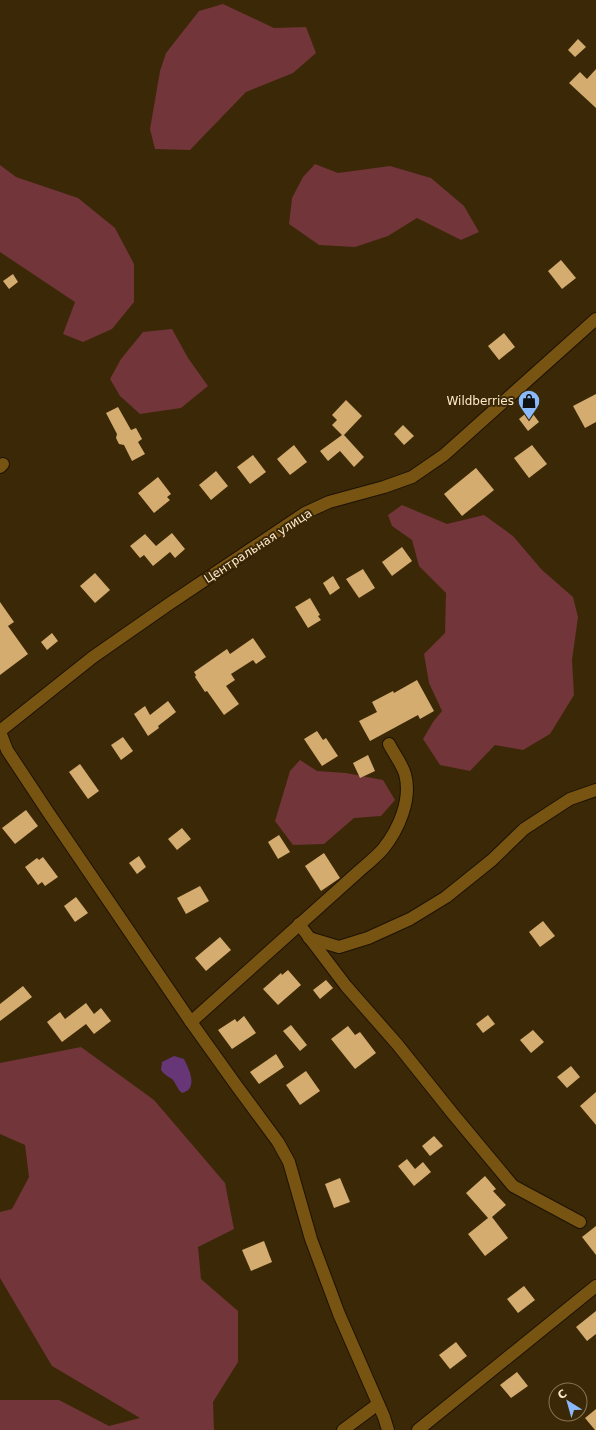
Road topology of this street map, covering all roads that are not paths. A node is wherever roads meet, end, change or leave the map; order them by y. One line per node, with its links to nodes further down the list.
1 (596, 319): 2 (street, Центральная улица)
2 (0, 732): 8 (street)
3 (389, 744): 6 (street)
4 (596, 785): 5 (street)
5 (591, 792): 7 (street)
6 (299, 924): 7 (street); 8 (street)
7 (309, 938): 9 (street)
8 (191, 1022): 11 (street)
9 (580, 1222)
10 (596, 1286): 14 (street)
11 (378, 1404): 12 (street); 13 (street)
12 (344, 1430)
13 (388, 1430)
14 (418, 1430)

